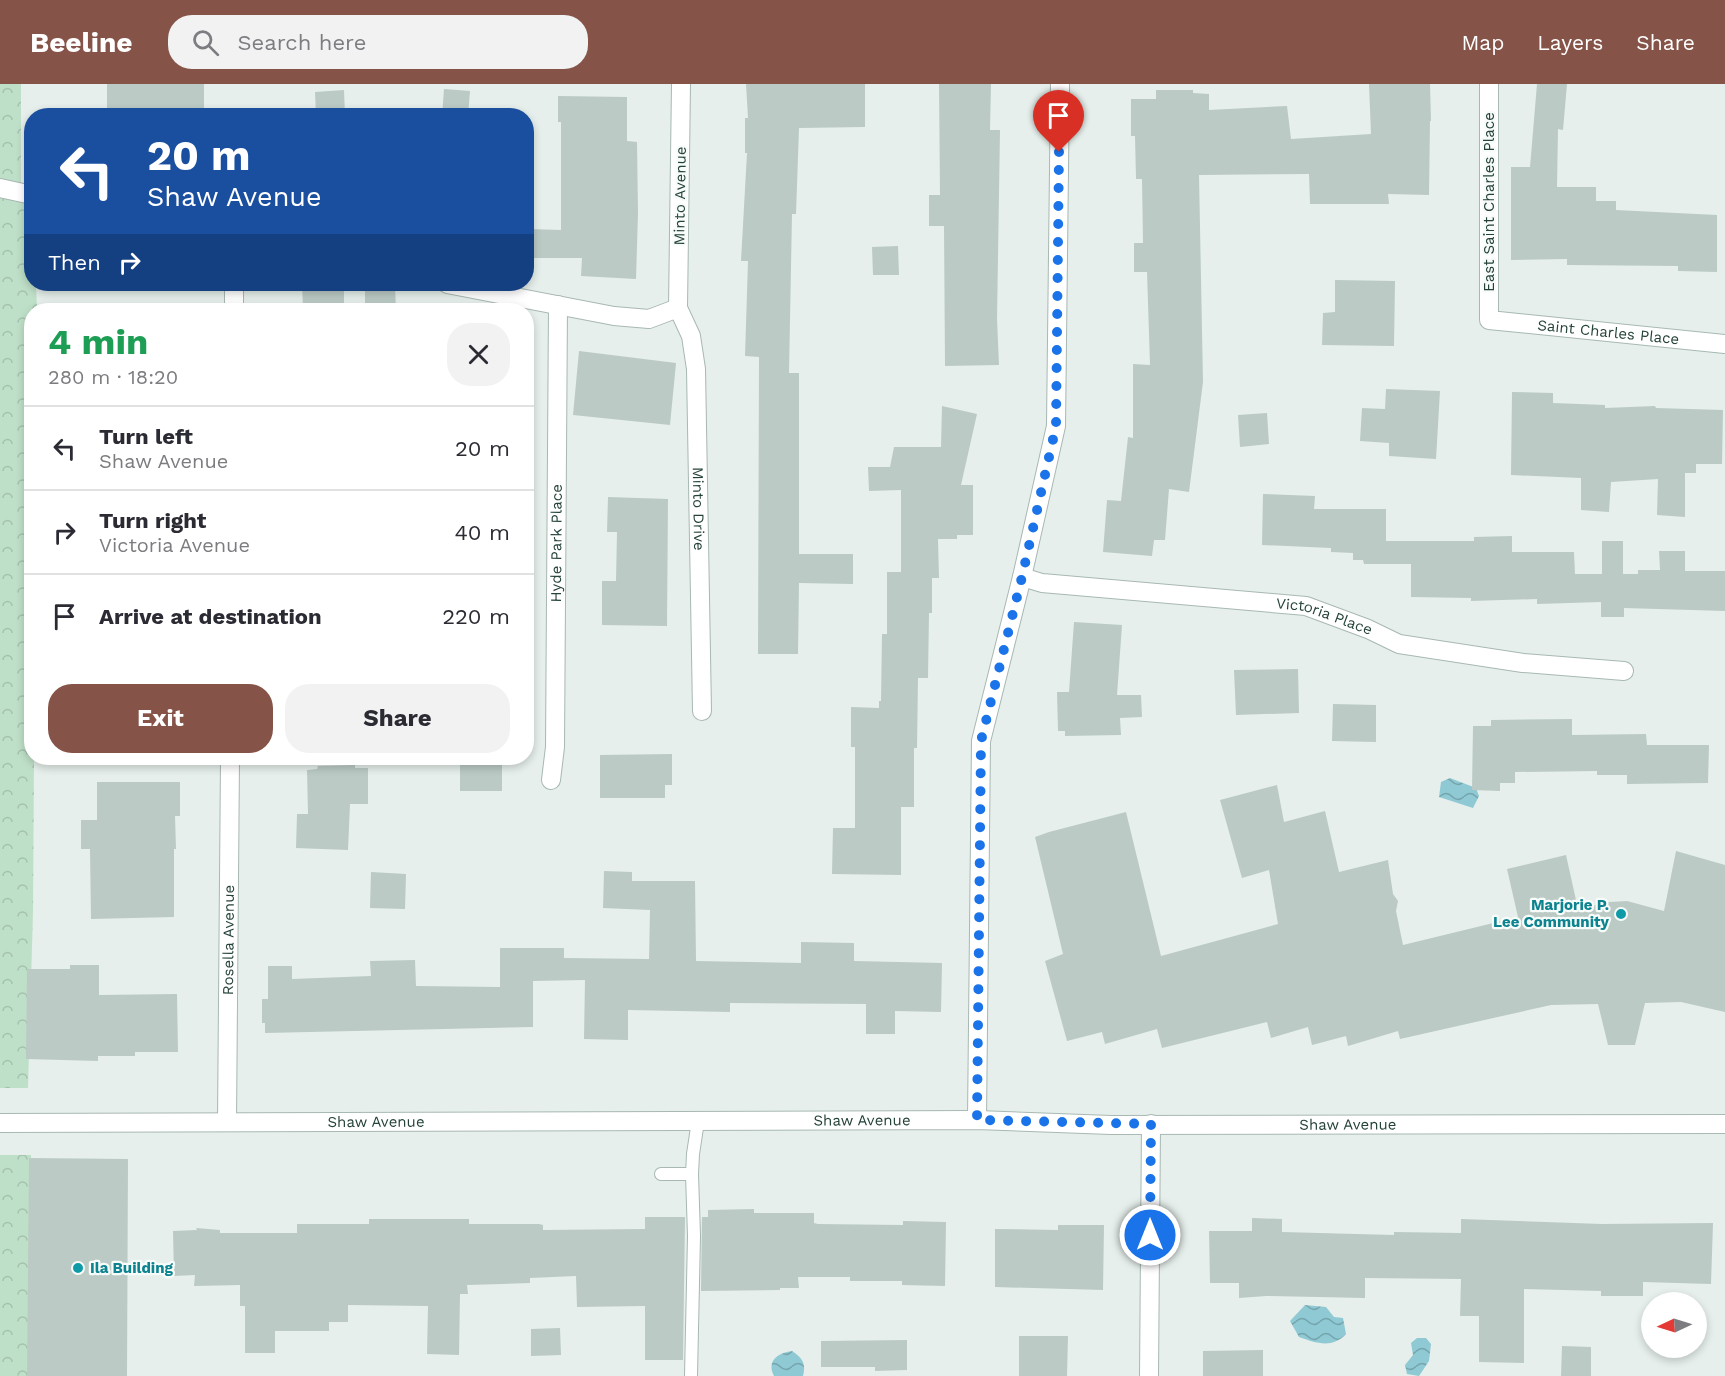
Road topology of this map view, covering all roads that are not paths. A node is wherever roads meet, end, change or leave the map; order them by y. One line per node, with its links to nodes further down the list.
1 (681, 84): 8 (street, Minto Avenue)
2 (1060, 84): 11 (street)
3 (1489, 84): 9 (street, East Saint Charles Place)
4 (0, 188): 5 (street)
5 (24, 193)
6 (484, 291): 7 (street)
7 (558, 305): 8 (street); 15 (street, Hyde Park Place)
8 (678, 308): 13 (street, Minto Drive)
9 (1490, 320): 10 (street, Saint Charles Place)
10 (1725, 344)
11 (1022, 577): 12 (street, Victoria Place); 16 (street)
12 (1624, 671)
13 (702, 711)
14 (230, 765): 18 (street, Rosella Avenue)
15 (551, 780)
16 (977, 1120): 17 (street, Shaw Avenue); 20 (street, Shaw Avenue)
17 (698, 1121): 18 (street, Shaw Avenue); 23 (lane)
18 (227, 1122): 19 (street, Shaw Avenue)
19 (0, 1123)
20 (1151, 1124): 21 (street, Shaw Avenue); 25 (street)
21 (1725, 1124)
22 (661, 1174): 23 (lane)
23 (692, 1174): 24 (lane)
24 (691, 1376)
25 (1149, 1376)

